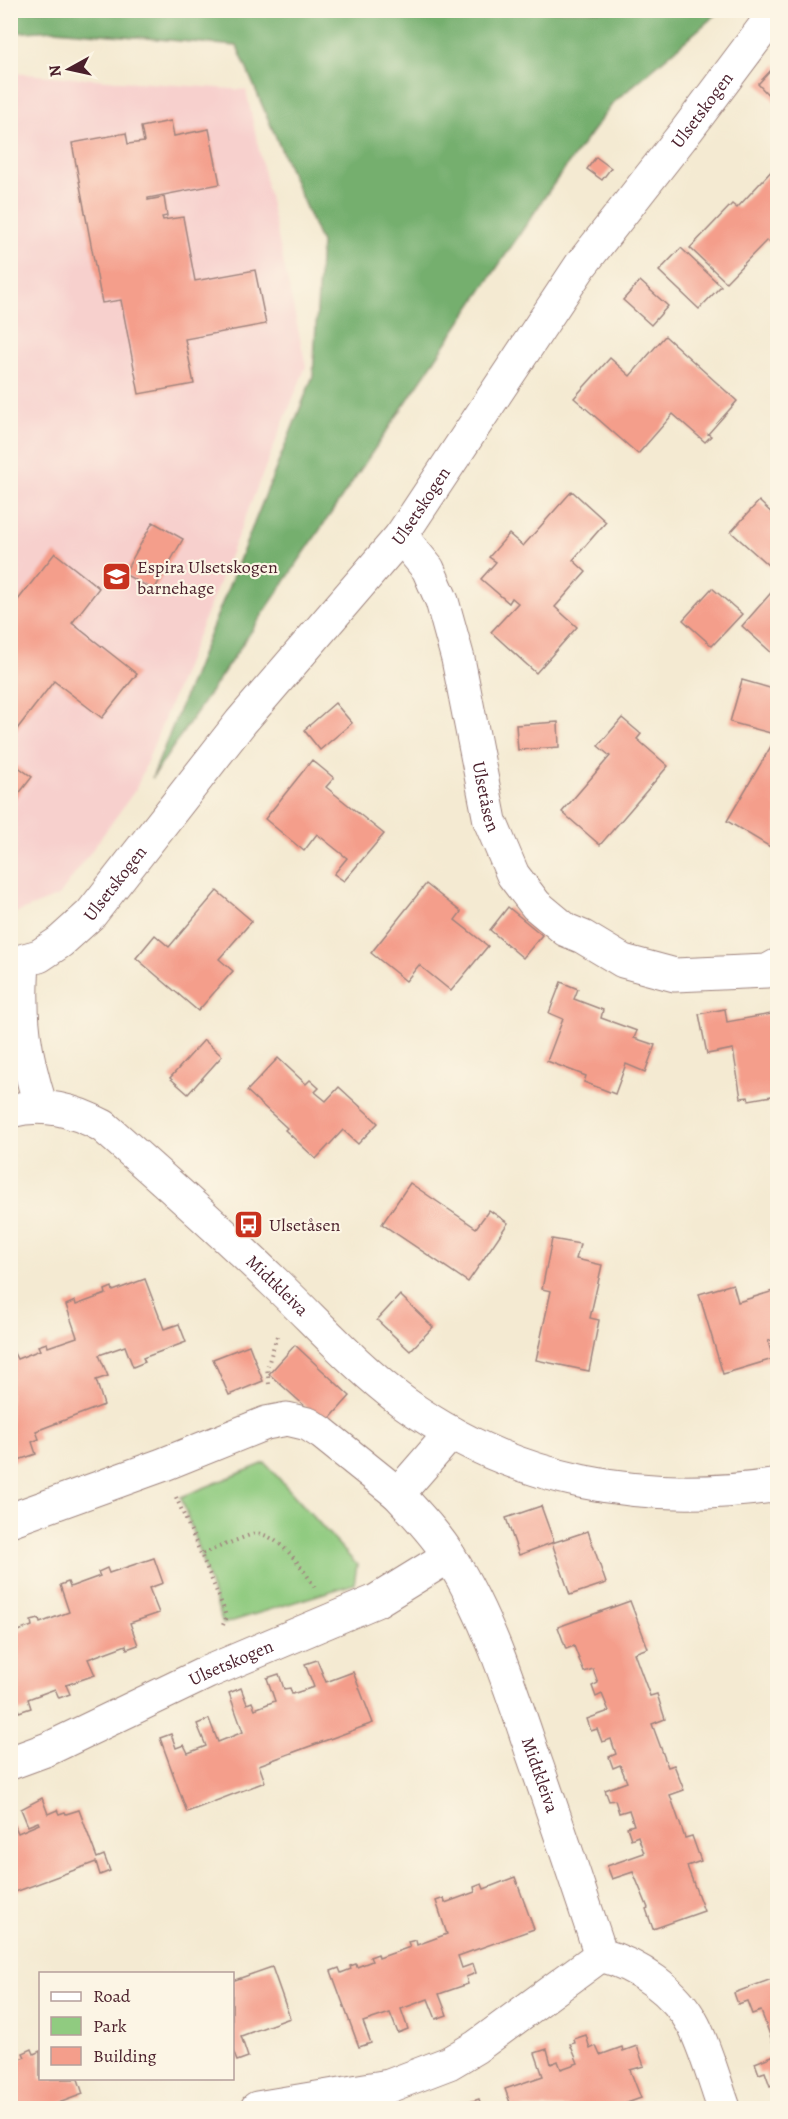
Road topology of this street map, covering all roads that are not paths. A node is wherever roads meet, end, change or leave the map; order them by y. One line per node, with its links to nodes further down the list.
1 (777, 10): 2 (street, Ulsetskogen)
2 (401, 536): 3 (street, Ulsetskogen); 4 (street, Ulsetåsen)
3 (17, 963): 5 (street, Midtkleiva)
4 (777, 965)
5 (26, 1109): 6 (street, Midtkleiva)
6 (451, 1433): 7 (street, Midtkleiva); 8 (street)
7 (777, 1485)
8 (398, 1494): 9 (street); 10 (street, Midtkleiva)
9 (10, 1520)
10 (449, 1556): 11 (street, Ulsetskogen); 12 (street, Midtkleiva)
11 (10, 1763)
12 (601, 1955): 13 (street); 14 (street)
13 (257, 2109)
14 (724, 2109)

